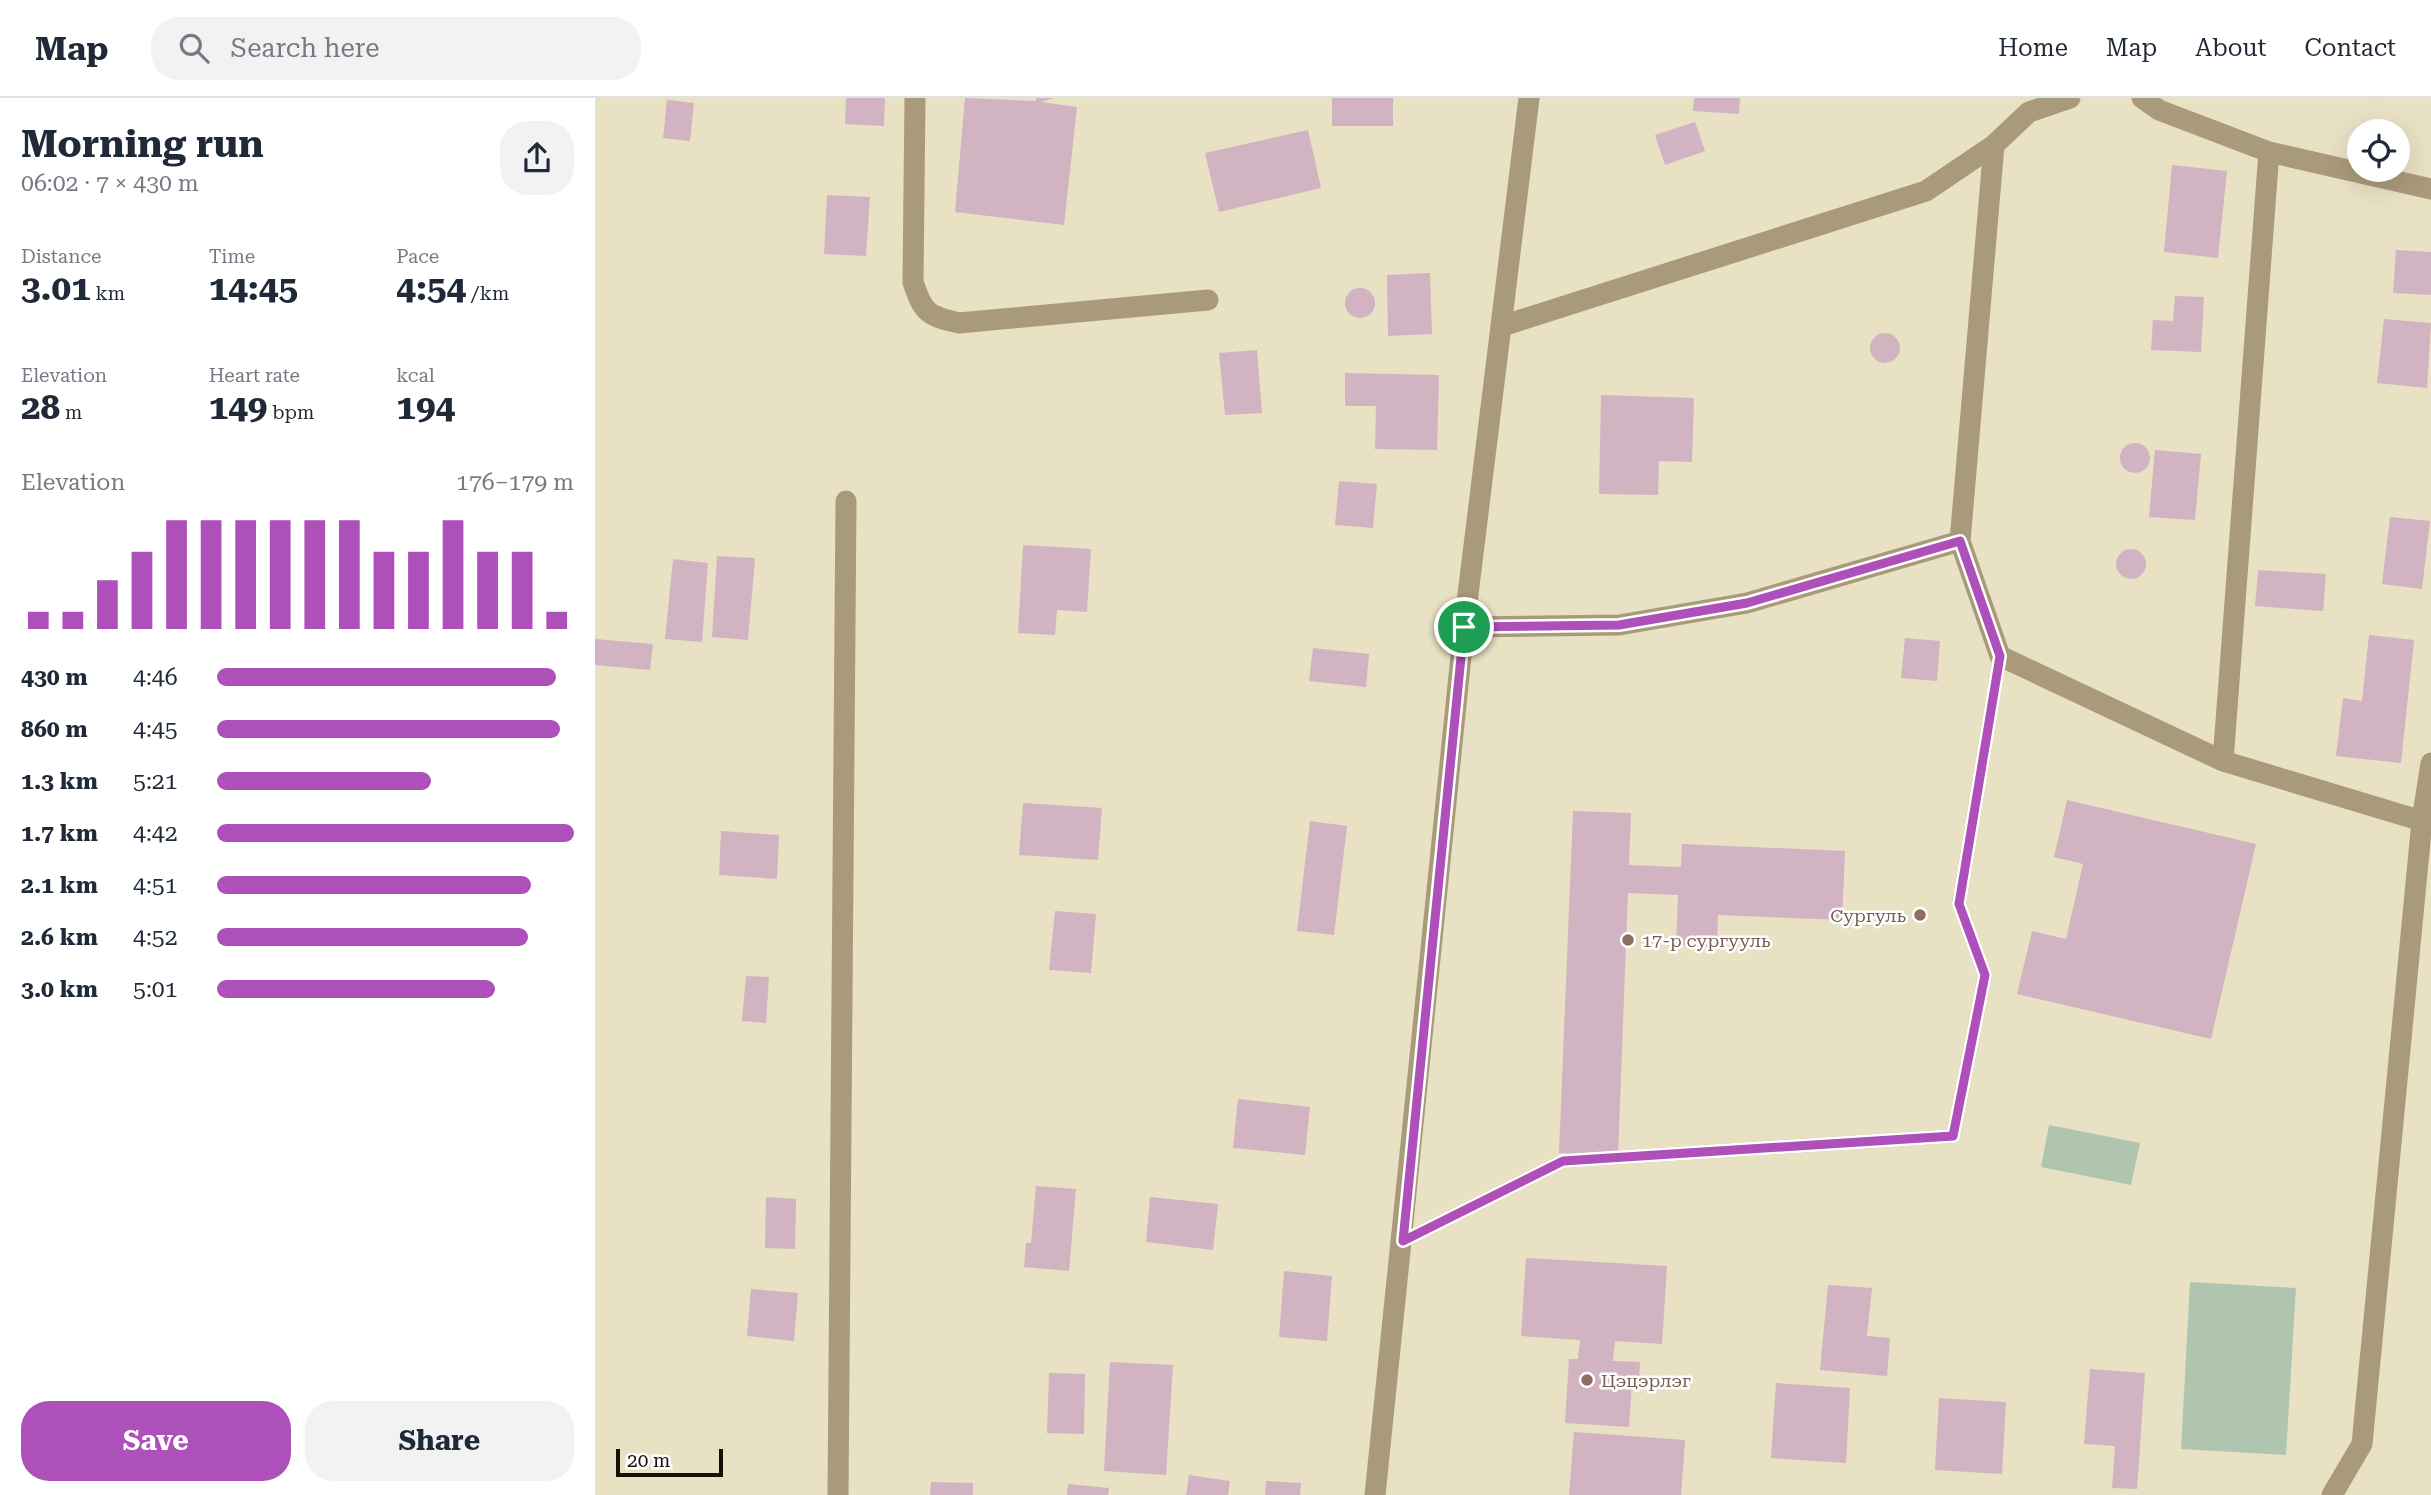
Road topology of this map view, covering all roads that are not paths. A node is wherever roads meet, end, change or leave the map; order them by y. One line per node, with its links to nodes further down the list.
1 (915, 98): 8 (street)
2 (1529, 98): 9 (street)
3 (2070, 98): 5 (street)
4 (2142, 98): 6 (street)
5 (1994, 145): 9 (street); 11 (street)
6 (2269, 152): 7 (street); 14 (street)
7 (2431, 189)
8 (1208, 300)
9 (1502, 326): 12 (street)
10 (846, 501): 18 (street)
11 (1960, 541): 12 (street); 13 (street)
12 (1464, 627): 17 (street)
13 (2000, 656): 14 (street); 17 (lane)
14 (2223, 761): 16 (street)
15 (2431, 763): 16 (street)
16 (2422, 821): 20 (street)
17 (1403, 1241): 19 (street)
18 (838, 1495)
19 (1375, 1495)
20 (2332, 1495)

